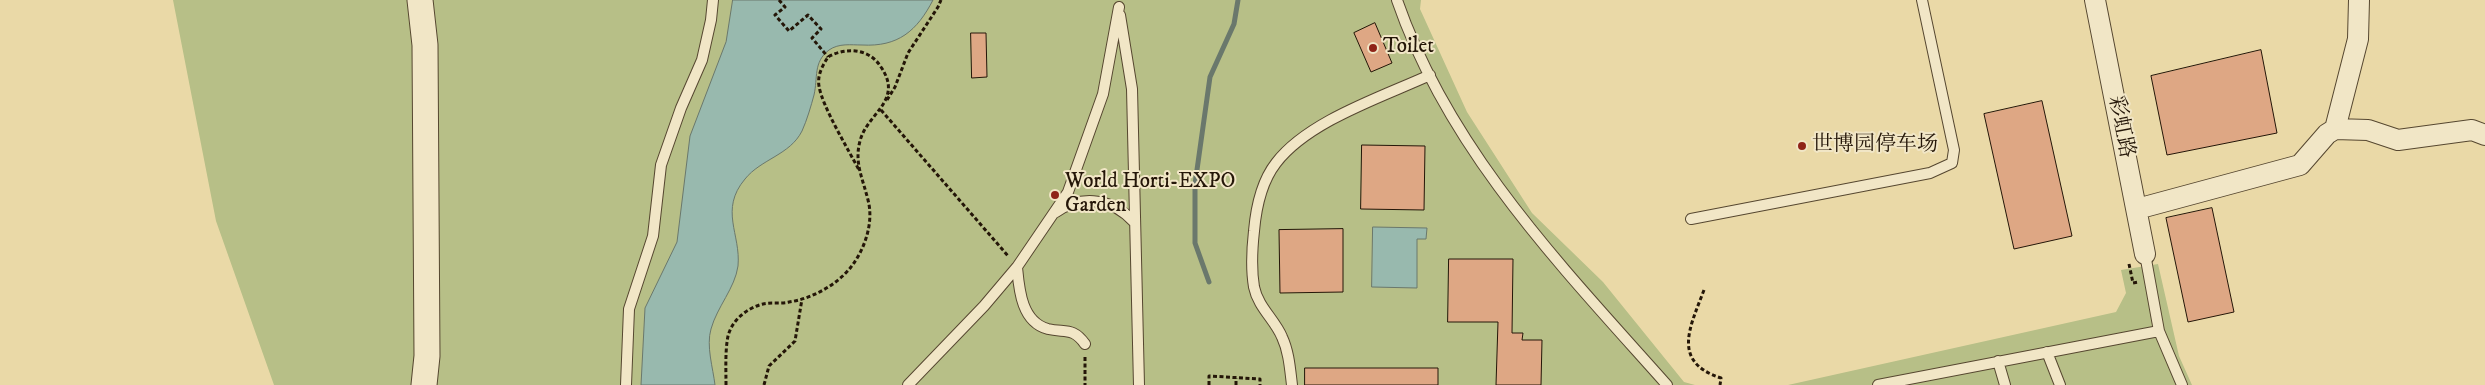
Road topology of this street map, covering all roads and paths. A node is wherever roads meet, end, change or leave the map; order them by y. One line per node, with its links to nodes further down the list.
1 (420, 0): 30 (street)
2 (713, 0): 31 (lane)
3 (779, 0): 10 (path)
4 (941, 0): 12 (path)
5 (1397, 0): 11 (lane)
6 (1922, 0): 19 (lane)
7 (2095, 0): 17 (street, 彩虹路)
8 (2359, 0): 14 (street)
9 (1118, 3): 18 (lane); 20 (lane)
10 (828, 56): 12 (path); 16 (path)
11 (1430, 75): 40 (lane); 41 (lane)
12 (886, 101): 13 (path)
13 (881, 110): 16 (path); 22 (path)
14 (2335, 129): 15 (street); 17 (street)
15 (2485, 135)
16 (859, 170): 24 (path)
17 (2137, 209): 21 (street, 彩虹路)
18 (1053, 214): 20 (lane); 22 (lane)
19 (1691, 219)
20 (1134, 222): 36 (lane)
21 (2144, 254): 25 (lane)
22 (1017, 267): 26 (lane); 34 (lane)
23 (1704, 290): 42 (path)
24 (802, 298): 32 (path); 33 (path)
25 (2159, 331): 27 (lane); 46 (lane)
26 (1085, 344): 35 (path)
27 (2047, 352): 28 (lane); 45 (lane)
28 (1998, 361): 43 (lane); 44 (lane)
29 (1236, 378): 37 (path); 38 (path); 39 (path)
30 (424, 385)
31 (626, 385)
32 (726, 385)
33 (764, 385)
34 (908, 385)
35 (1085, 385)
36 (1139, 385)
37 (1209, 385)
38 (1236, 385)
39 (1260, 385)
40 (1292, 385)
41 (1666, 385)
42 (1720, 385)
43 (1878, 385)
44 (2005, 385)
45 (2060, 385)
46 (2182, 385)

